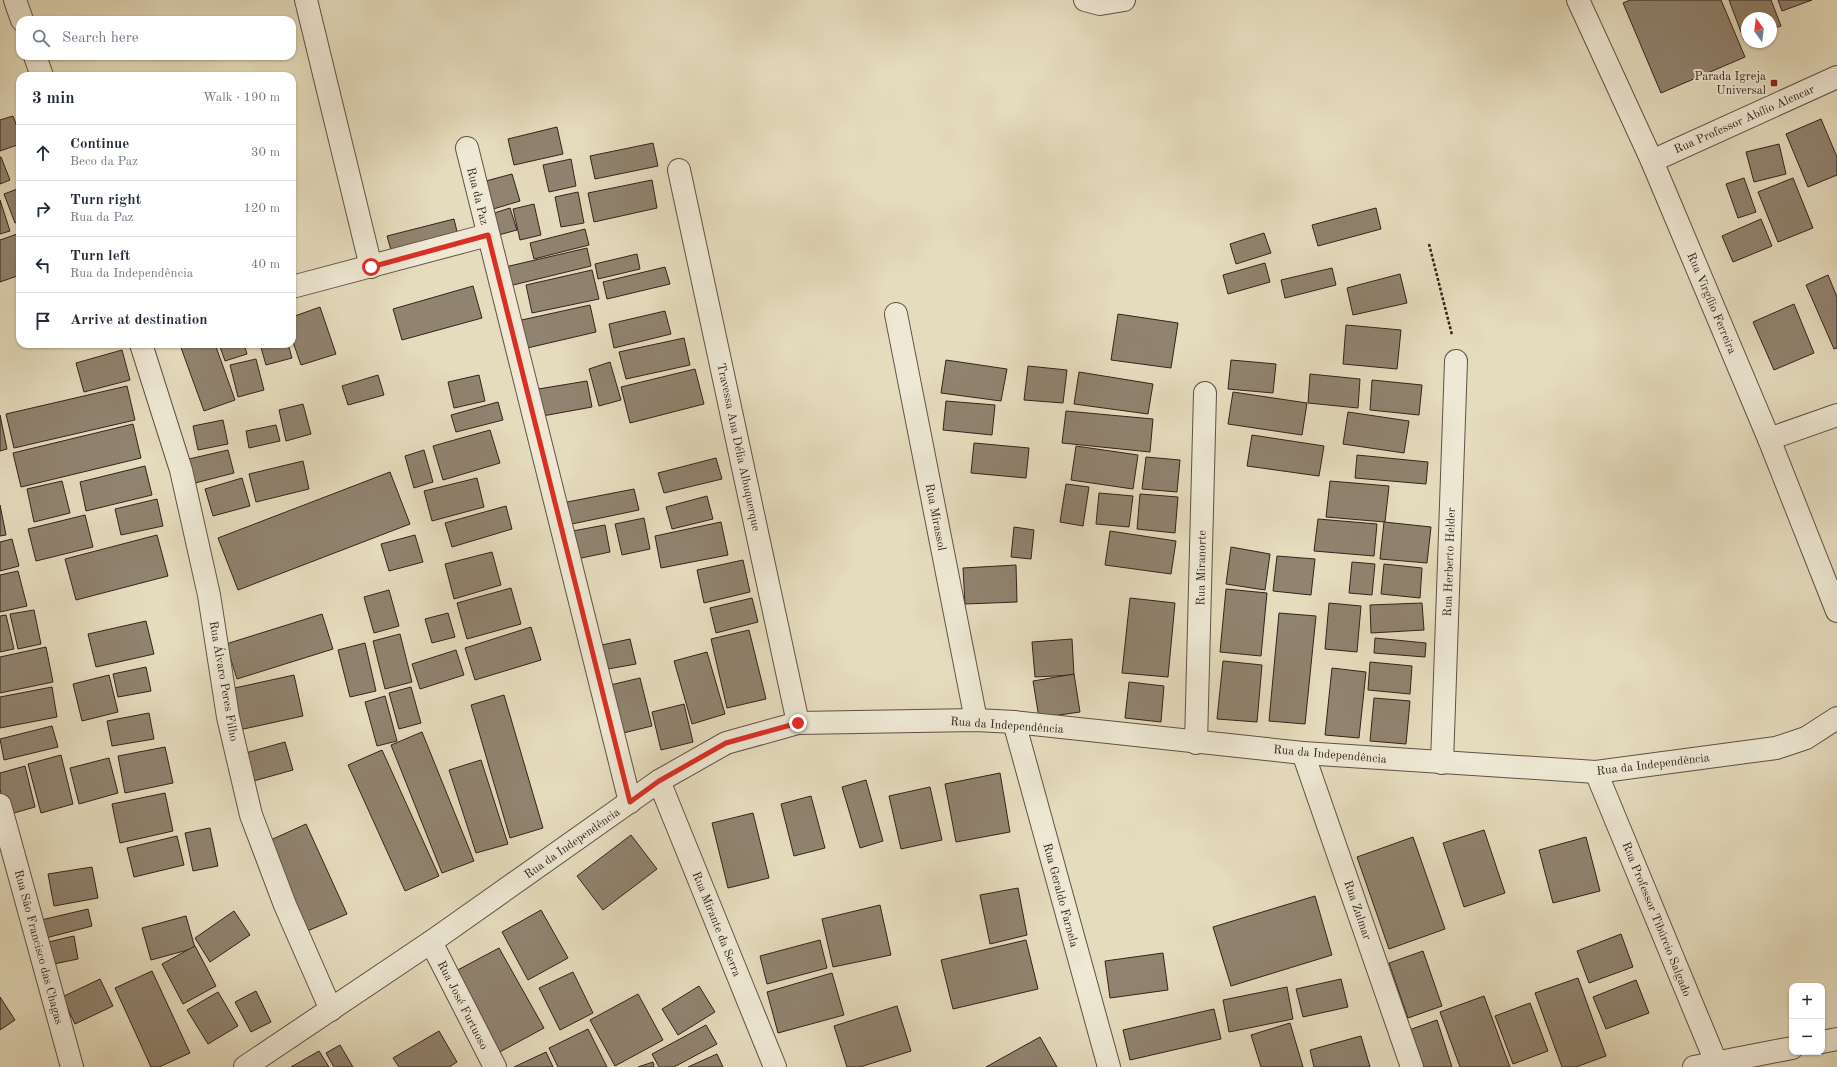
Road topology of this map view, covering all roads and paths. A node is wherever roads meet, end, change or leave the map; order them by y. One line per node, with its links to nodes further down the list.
1 (15, 0): 6 (street)
2 (306, 0): 15 (street)
3 (1085, 0): 4 (street)
4 (1124, 0)
5 (1578, 0): 11 (street, Rua Virgílio Ferreira)
6 (21, 16)
7 (36, 60): 8 (street)
8 (41, 72)
9 (1837, 77): 11 (street, Rua Professor Abílio Alencar)
10 (466, 148): 13 (street, Rua da Paz)
11 (1652, 161): 22 (street, Rua Virgílio Ferreira)
12 (679, 170): 27 (street, Travessa Ana Délia Albuquerque)
13 (488, 235): 15 (street); 33 (street, Rua da Paz)
14 (1429, 244): 19 (path)
15 (371, 267): 16 (street)
16 (296, 286)
17 (896, 314): 25 (street, Rua Mirassol)
18 (142, 348): 36 (street, Rua Álvaro Peres Filho)
19 (1455, 351): 30 (street, Rua Herberto Helder)
20 (1205, 393): 28 (street, Rua Miranorte)
21 (1837, 415): 22 (street)
22 (1769, 439): 23 (street, Rua Virgílio Ferreira)
23 (1837, 611)
24 (1837, 718): 31 (street, Rua da Independência)
25 (976, 720): 26 (street, Rua da Independência); 27 (street, Rua da Independência)
26 (1014, 722): 28 (street, Rua da Independência); 45 (street, Rua Geraldo Farnela)
27 (798, 723): 32 (street, Rua da Independência)
28 (1196, 743): 29 (street, Rua da Independência)
29 (1303, 753): 30 (street, Rua da Independência); 46 (street, Rua Zulmar)
30 (1442, 763): 31 (street, Rua da Independência)
31 (1596, 772): 40 (street, Rua Professor Tibúrcio Salgado)
32 (659, 781): 33 (street, Rua da Independência); 44 (street, Rua Mirante da Serra)
33 (630, 802): 35 (street, Rua da Independência)
34 (0, 805): 42 (street, Rua São Francisco das Chagas)
35 (431, 942): 36 (street, Rua da Independência); 43 (street, Rua José Furtuoso)
36 (331, 1010): 41 (street, Rua da Independência)
37 (1837, 1039): 38 (street)
38 (1825, 1041)
39 (1789, 1049): 40 (street)
40 (1717, 1065): 47 (street)
41 (247, 1066)
42 (72, 1067)
43 (496, 1067)
44 (775, 1067)
45 (1109, 1067)
46 (1412, 1067)
47 (1694, 1067)

